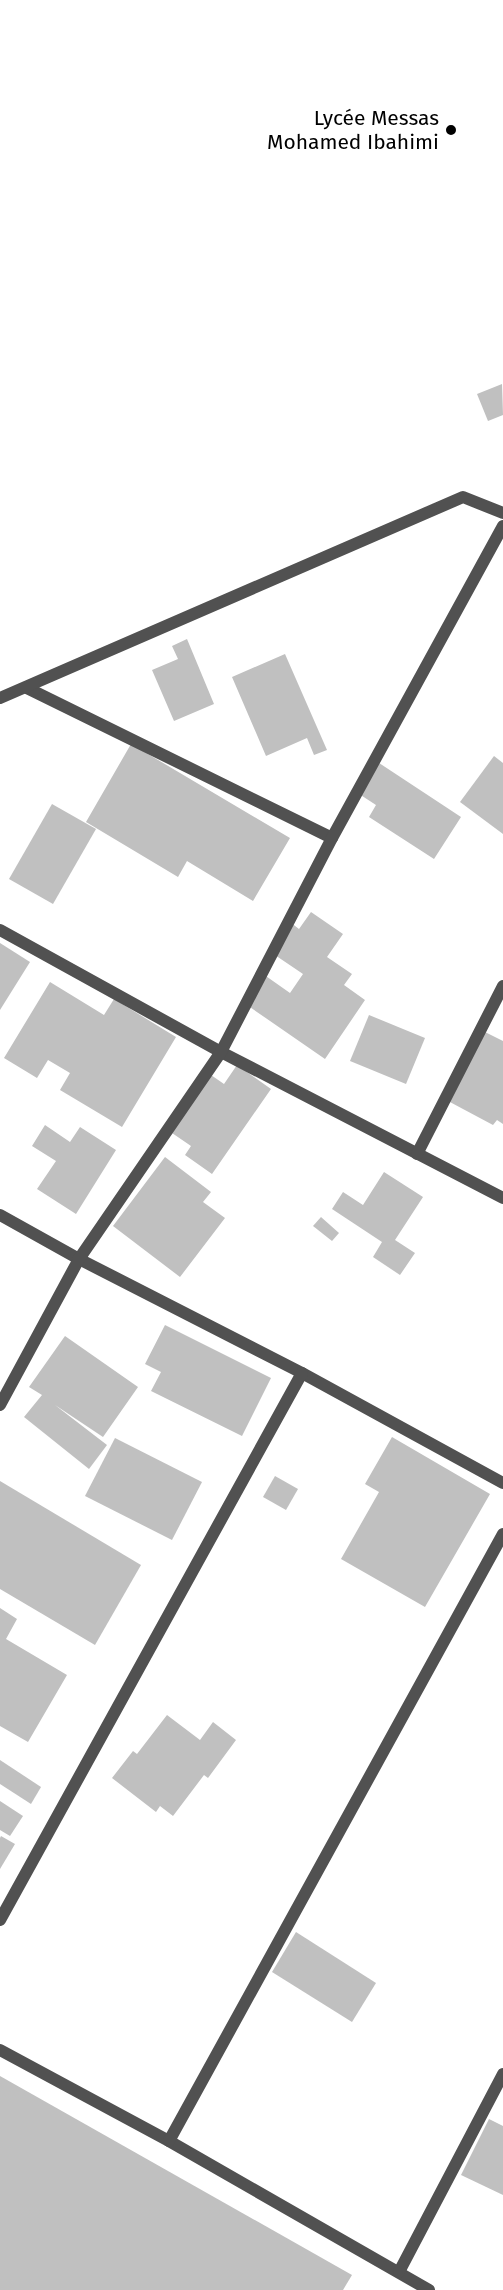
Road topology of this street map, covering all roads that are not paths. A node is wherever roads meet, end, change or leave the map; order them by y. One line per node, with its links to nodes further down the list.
1 (503, 513): 3 (street)
2 (503, 526): 5 (street)
3 (27, 688): 4 (street); 5 (street)
4 (0, 698)
5 (332, 838): 8 (street)
6 (0, 930): 8 (street)
7 (503, 986): 9 (street)
8 (221, 1052): 9 (street); 12 (street)
9 (417, 1154): 10 (street)
10 (503, 1198)
11 (0, 1215): 12 (street)
12 (79, 1259): 13 (street); 14 (street)
13 (302, 1373): 15 (street); 17 (street)
14 (0, 1405)
15 (503, 1483)
16 (503, 1534): 20 (street)
17 (0, 1920)
18 (0, 2050): 20 (street)
19 (503, 2074): 21 (street)
20 (169, 2141): 21 (street)
21 (399, 2272): 22 (street)
22 (429, 2290)

